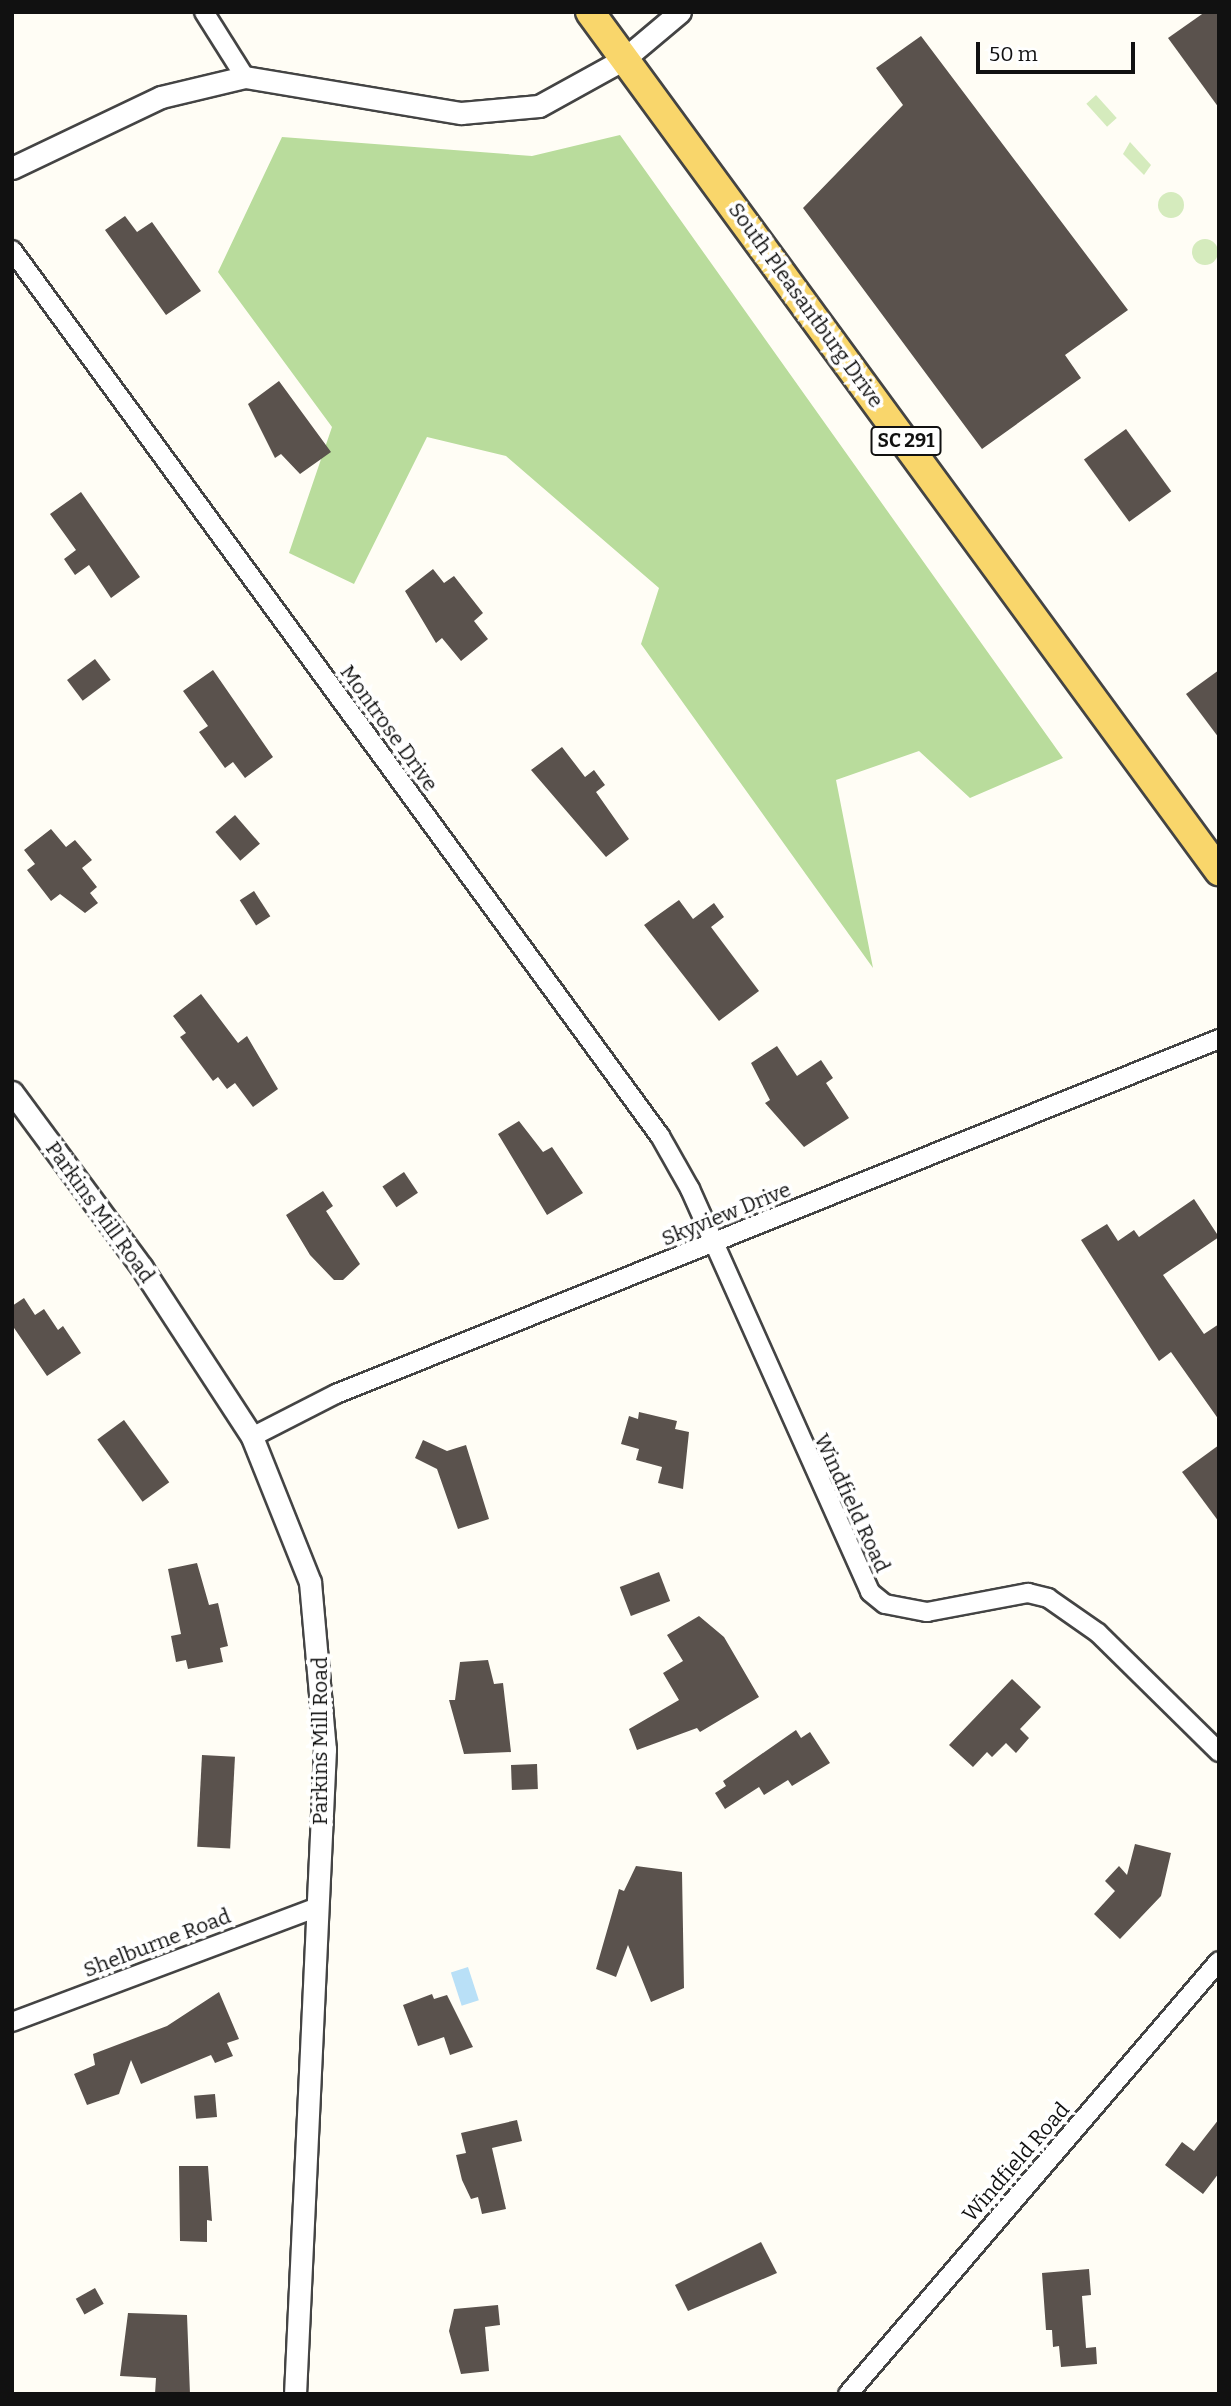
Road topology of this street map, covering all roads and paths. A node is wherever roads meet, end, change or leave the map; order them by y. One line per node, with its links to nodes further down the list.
1 (204, 12): 5 (street)
2 (590, 12): 4 (main road, South Pleasantburg Drive / SC 291)
3 (680, 12): 4 (street)
4 (624, 59): 5 (street); 8 (main road, South Pleasantburg Drive / SC 291)
5 (245, 77): 6 (street)
6 (12, 168)
7 (12, 250): 11 (street, Montrose Drive)
8 (1219, 871)
9 (1219, 1039): 11 (street, Skyview Drive)
10 (12, 1092): 12 (street, Parkins Mill Road)
11 (710, 1244): 12 (street, Skyview Drive); 13 (street, Windfield Road)
12 (253, 1437): 14 (street, Parkins Mill Road)
13 (1219, 1752)
14 (317, 1906): 16 (street, Shelburne Road); 17 (street, Parkins Mill Road)
15 (1219, 1961): 18 (street, Windfield Road)
16 (12, 2022)
17 (295, 2394)
18 (848, 2394)

